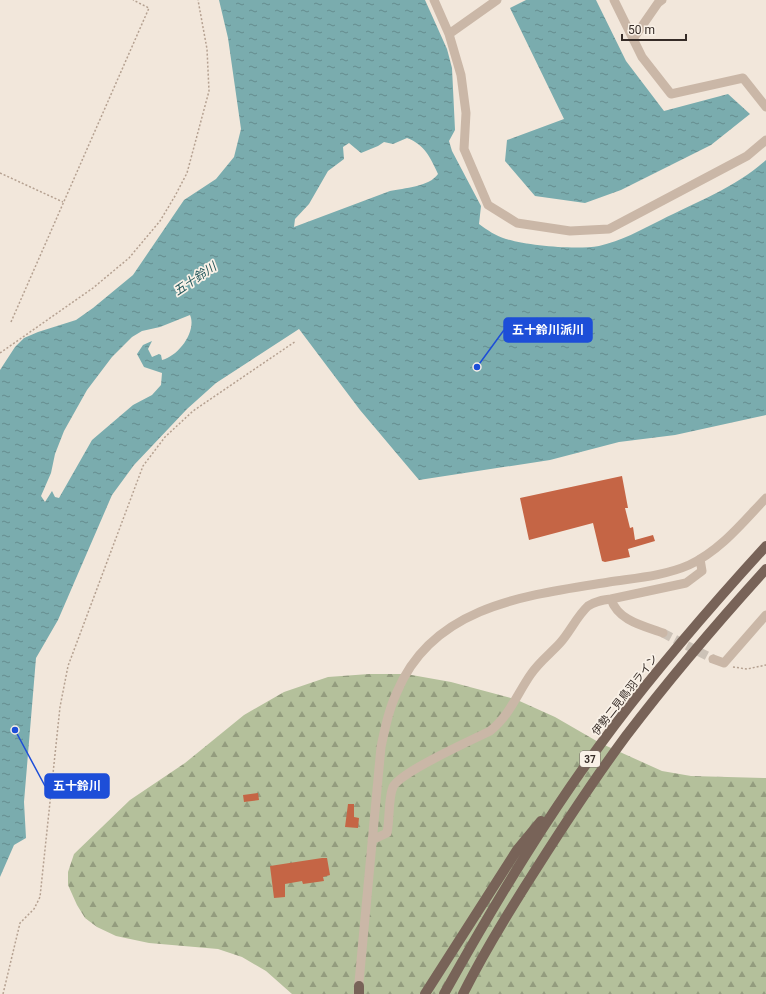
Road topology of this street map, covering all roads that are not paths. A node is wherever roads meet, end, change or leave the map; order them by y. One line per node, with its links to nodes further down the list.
1 (434, 0): 5 (street)
2 (495, 0): 5 (street)
3 (614, 0): 6 (street)
4 (662, 0): 6 (street)
5 (449, 34): 8 (street)
6 (633, 39): 7 (street)
7 (766, 107)
8 (766, 140)
9 (766, 498): 11 (street)
10 (766, 546): 17 (main road, 伊勢二見鳥羽ライン / 37)
11 (700, 559): 13 (street); 18 (street)
12 (766, 569): 19 (main road, 37)
13 (611, 599): 15 (street); 18 (street)
14 (766, 615): 16 (street)
15 (663, 633)
16 (713, 659)
17 (576, 779): 21 (main road); 22 (main road, 伊勢二見鳥羽ライン / 37)
18 (372, 840): 20 (street)
19 (504, 920): 23 (main road, 37); 24 (main road)
20 (358, 991)
21 (425, 994)
22 (444, 994)
23 (463, 994)
24 (470, 994)

